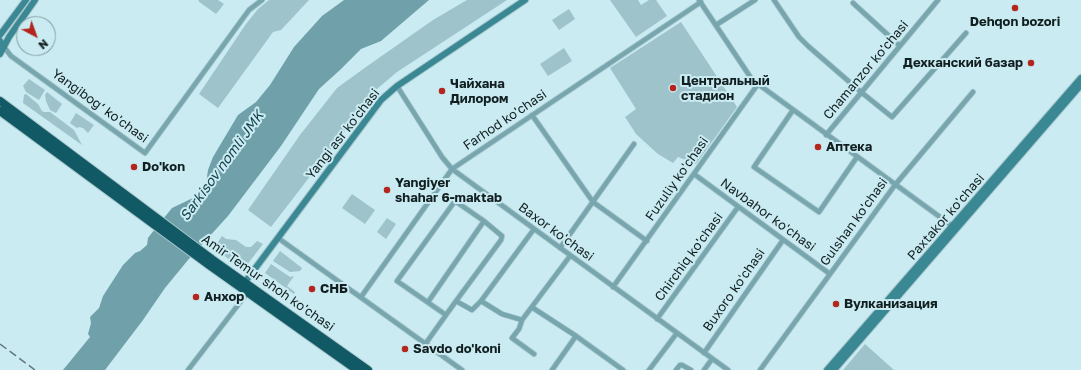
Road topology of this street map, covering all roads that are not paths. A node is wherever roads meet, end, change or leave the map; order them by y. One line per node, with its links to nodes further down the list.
1 (26, 0): 12 (main road)
2 (35, 0): 15 (main road)
3 (262, 0): 15 (street, Yangibog‘ ko'chasi)
4 (525, 0): 20 (main road, Yangi asr ko'chasi)
5 (755, 0): 10 (street)
6 (774, 0): 21 (street)
7 (938, 0): 14 (street, Chamanzor ko'chasi)
8 (700, 1): 10 (street); 26 (street, Farhod ko'chasi)
9 (853, 3): 14 (street)
10 (716, 25): 18 (street)
11 (966, 33): 21 (street)
12 (0, 35)
13 (0, 41): 15 (main road)
14 (900, 46): 21 (street, Chamanzor ko'chasi)
15 (4, 47): 16 (main road)
16 (0, 54)
17 (1081, 78): 37 (main road, Paxtakor ko'chasi)
18 (758, 84): 24 (street); 31 (street, Fuzuliy ko'chasi)
19 (1081, 85): 37 (main road, Paxtakor ko'chasi)
20 (397, 86): 30 (street, Baxor ko'chasi); 39 (main road, Yangi asr ko'chasi)
21 (861, 92): 27 (street, Chamanzor ko'chasi)
22 (973, 92): 32 (street, Gulshan ko'chasi)
23 (0, 101): 35 (highway, Amir Temur shoh ko'chasi)
24 (794, 110): 27 (street); 29 (street)
25 (0, 111): 35 (highway, Amir Temur shoh ko'chasi)
26 (532, 115): 30 (street, Farhod ko'chasi); 33 (street)
27 (826, 135): 29 (street)
28 (634, 144): 33 (street)
29 (858, 157): 32 (street)
30 (452, 170): 38 (street, Baxor ko'chasi); 49 (street, Farhod ko'chasi)
31 (694, 174): 34 (street, Navbahor ko'chasi); 40 (street, Fuzuliy ko'chasi)
32 (895, 185): 37 (street); 45 (street, Gulshan ko'chasi)
33 (593, 202): 40 (street); 42 (street)
34 (738, 207): 41 (street, Navbahor ko'chasi); 55 (street, Chirchiq ko'chasi)
35 (148, 216): 44 (highway, Amir Temur shoh ko'chasi)
36 (484, 221): 50 (street); 52 (street); 52 (street)
37 (954, 227): 75 (main road, Paxtakor ko'chasi); 76 (main road, Paxtakor ko'chasi)
38 (534, 229): 42 (street, Baxor ko'chasi); 51 (street)
39 (278, 238): 46 (main road, Yangi asr ko'chasi); 49 (street)
40 (647, 240): 47 (street, Fuzuliy ko'chasi)
41 (783, 240): 45 (street, Navbahor ko'chasi); 60 (street, Buxoro ko'chasi)
42 (560, 248): 43 (street, Baxor ko'chasi)
43 (570, 256): 47 (street, Baxor ko'chasi); 53 (street)
44 (211, 263): 46 (highway, Amir Temur shoh ko'chasi); 48 (highway, Amir Temur shoh ko'chasi)
45 (830, 274): 74 (street, Gulshan ko'chasi)
46 (245, 282): 65 (highway, Amir Temur shoh ko'chasi)
47 (613, 287): 55 (street, Baxor ko'chasi)
48 (248, 292): 63 (street); 64 (highway, Amir Temur shoh ko'chasi)
49 (361, 297): 59 (street)
50 (456, 301): 51 (street); 54 (street)
51 (481, 301): 56 (street)
52 (428, 302): 54 (street)
53 (533, 308): 56 (street); 58 (street)
54 (446, 315): 59 (street)
55 (657, 319): 57 (street, Baxor ko'chasi)
56 (522, 320): 61 (street)
57 (676, 333): 60 (street, Baxor ko'chasi); 69 (street)
58 (576, 336): 67 (street); 68 (street)
59 (426, 343): 66 (street)
60 (704, 352): 62 (street, Baxor ko'chasi)
61 (534, 354)
62 (712, 359): 72 (street); 73 (street, Baxor ko'chasi)
63 (188, 370)
64 (357, 370)
65 (368, 370)
66 (462, 370)
67 (552, 370)
68 (623, 370)
69 (649, 370)
70 (676, 370): 71 (street)
71 (691, 370)
72 (704, 370)
73 (728, 370)
74 (760, 370)
75 (827, 370)
76 (834, 370)

